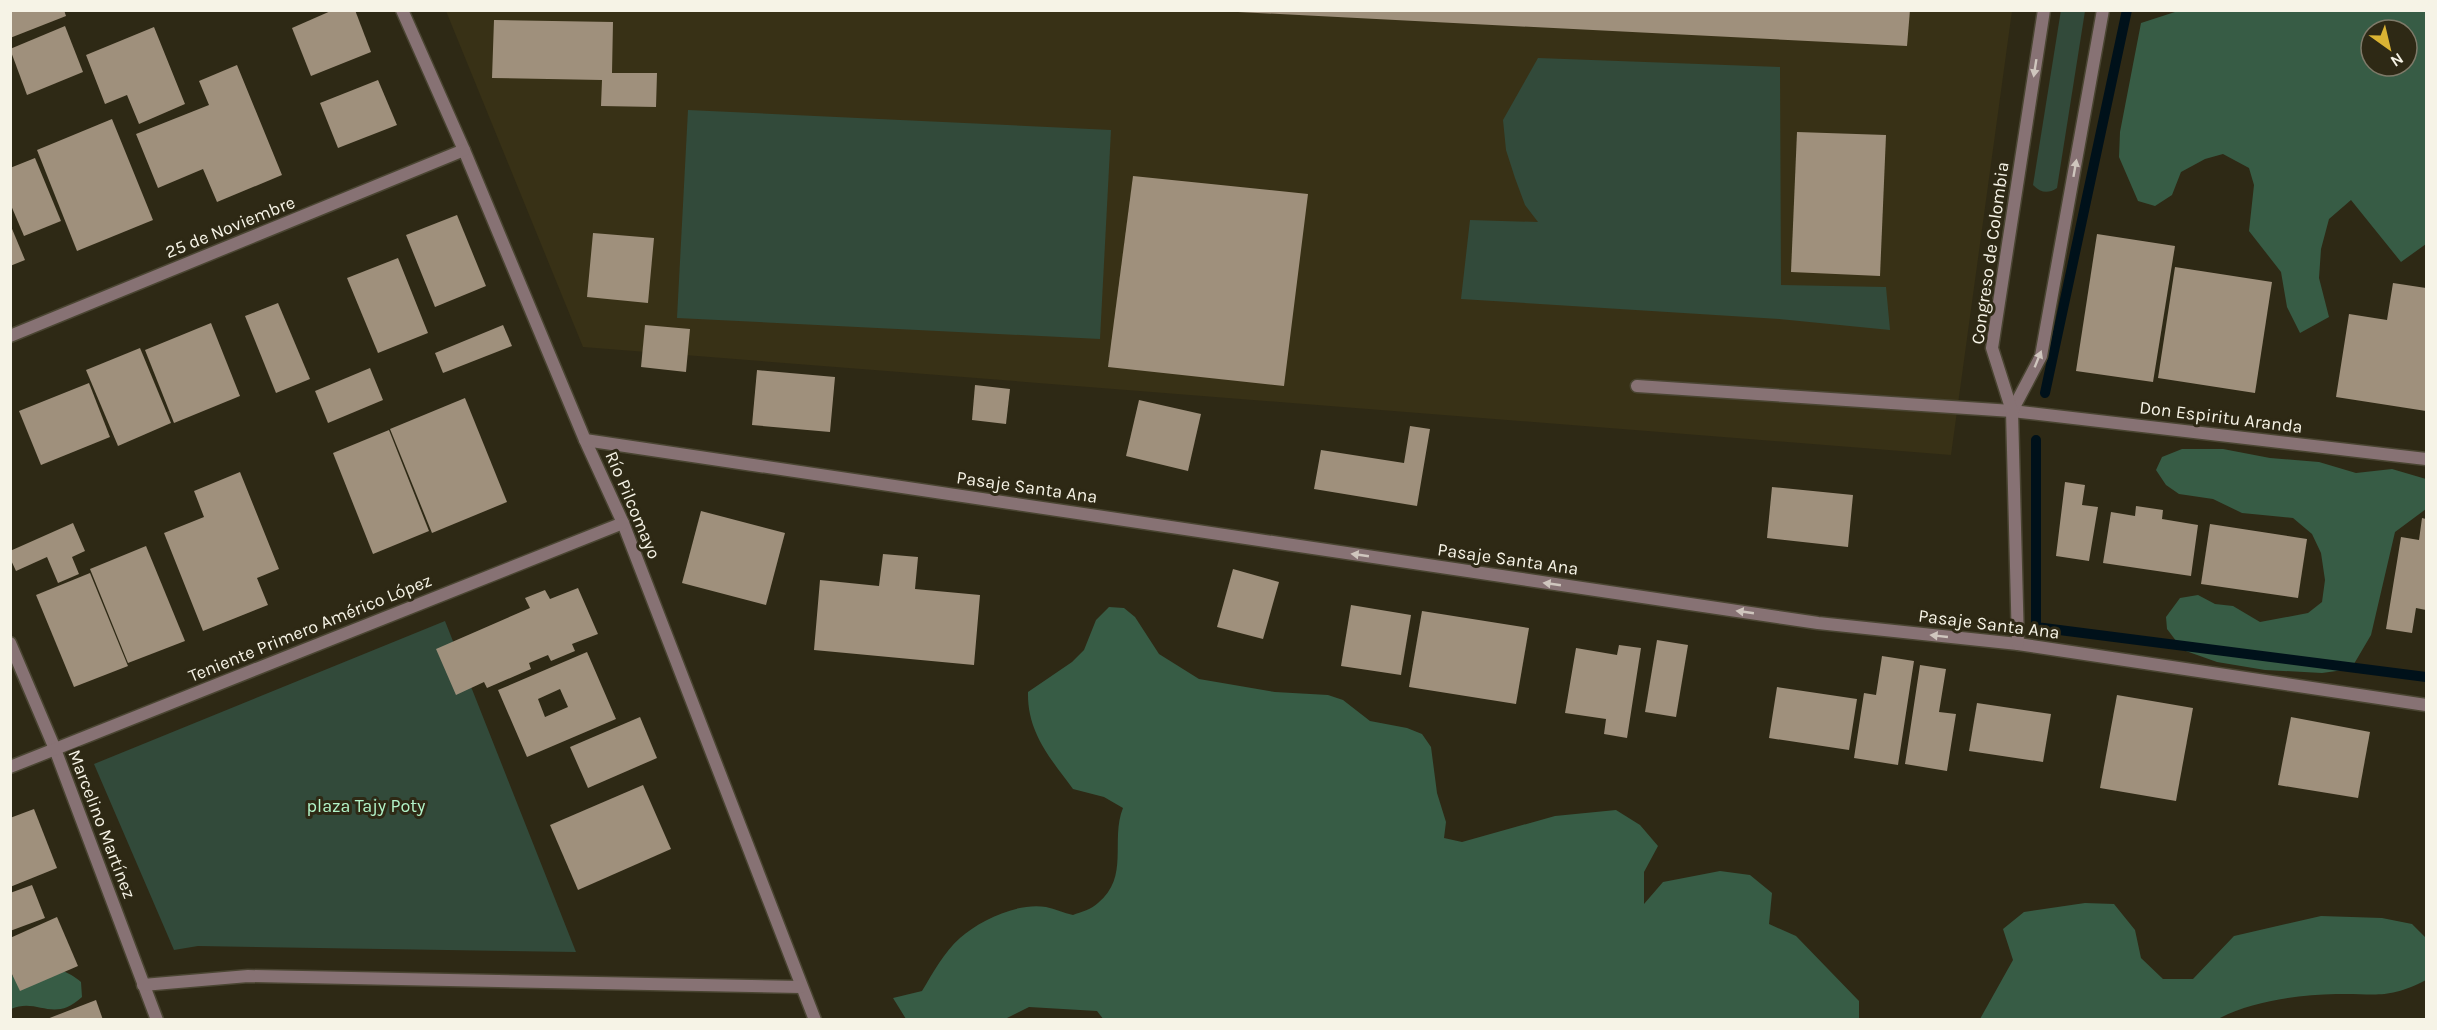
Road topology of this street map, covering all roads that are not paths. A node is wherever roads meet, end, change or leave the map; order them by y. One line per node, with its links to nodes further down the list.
1 (402, 10): 4 (street, Río Pilcomayo)
2 (2044, 10): 7 (street, Congreso de Colombia, one-way to 7)
3 (2103, 10): 7 (street, one-way to 3)
4 (464, 150): 5 (street, 25 de Noviembre); 8 (street, Río Pilcomayo)
5 (10, 336)
6 (1637, 386): 7 (street, Don Espiritu Aranda)
7 (2012, 411): 9 (street, Don Espiritu Aranda); 12 (street, Congreso de Colombia)
8 (585, 440): 10 (street, Río Pilcomayo); 12 (street, Pasaje Santa Ana, one-way to 8)
9 (2427, 459)
10 (623, 523): 14 (street, Teniente Primero Américo López); 17 (street, Río Pilcomayo)
11 (10, 643): 14 (street, Marcelino Martínez)
12 (2018, 644): 13 (street, Pasaje Santa Ana)
13 (2427, 705)
14 (55, 749): 15 (street, Teniente Primero Américo López); 16 (street, Marcelino Martínez)
15 (10, 767)
16 (143, 985): 17 (street); 18 (street, Marcelino Martínez)
17 (801, 987): 19 (street, Río Pilcomayo)
18 (157, 1020)
19 (815, 1020)

